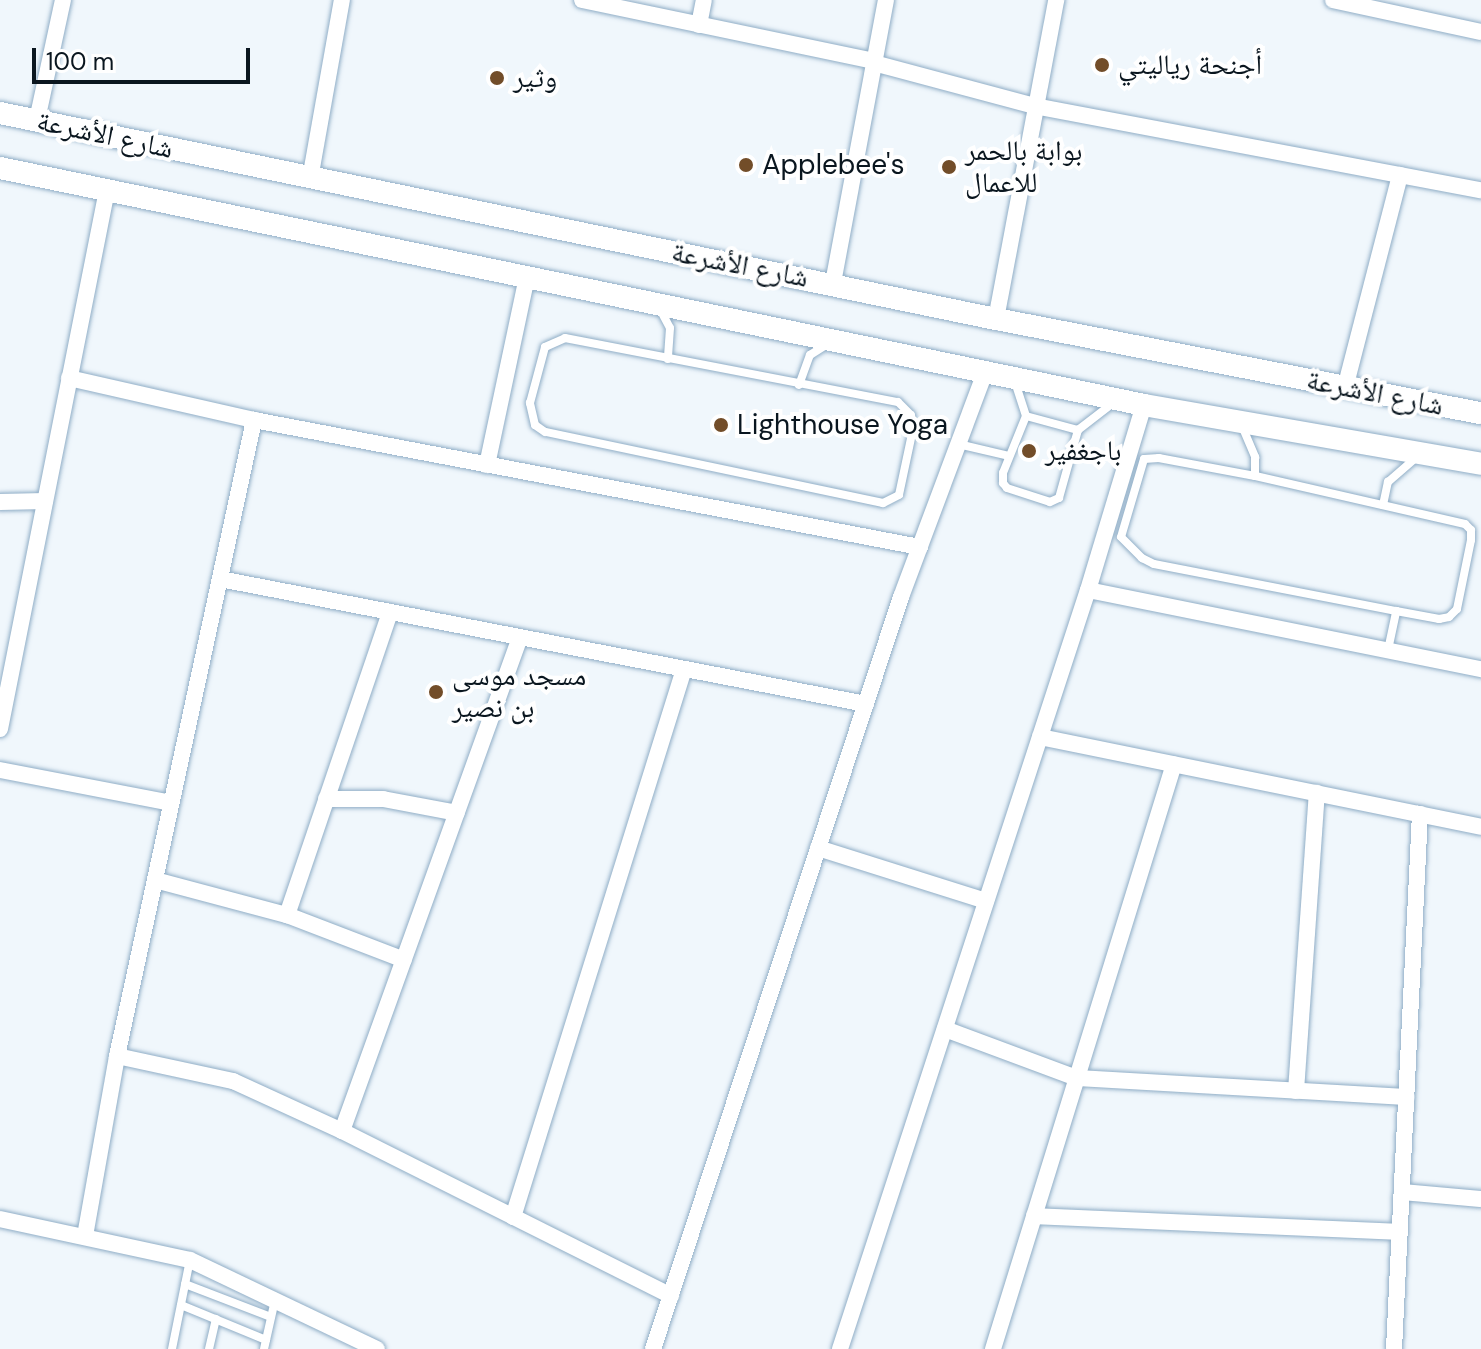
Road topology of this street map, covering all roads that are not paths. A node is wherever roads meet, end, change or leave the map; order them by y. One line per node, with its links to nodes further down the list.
1 (63, 0): 15 (street)
2 (342, 0): 18 (street)
3 (582, 0): 10 (street)
4 (704, 0): 10 (street)
5 (886, 0): 12 (street)
6 (1056, 0): 13 (street)
7 (1333, 0): 9 (street)
8 (1424, 0): 9 (street)
9 (1421, 19): 11 (street)
10 (699, 25): 12 (street)
11 (1481, 32)
12 (874, 62): 13 (street); 22 (street)
13 (1035, 106): 17 (street); 24 (street)
14 (0, 113): 15 (street, شارع الأشرعة)
15 (37, 120): 18 (street, شارع الأشرعة)
16 (0, 168): 19 (street, شارع الأشرعة)
17 (1400, 175): 20 (street); 31 (street)
18 (310, 179): 22 (street, شارع الأشرعة)
19 (107, 190): 21 (street, شارع الأشرعة); 28 (street)
20 (1481, 190)
21 (527, 277): 23 (street, شارع الأشرعة); 43 (street)
22 (833, 283): 24 (street, شارع الأشرعة)
23 (655, 304): 25 (street, شارع الأشرعة); 26 (lane)
24 (996, 319): 31 (street, شارع الأشرعة)
25 (833, 341): 27 (street, شارع الأشرعة); 30 (lane)
26 (668, 359): 30 (lane); 30 (lane)
27 (985, 372): 29 (street, شارع الأشرعة); 39 (street)
28 (69, 378): 36 (street); 45 (street)
29 (1013, 378): 32 (street, شارع الأشرعة); 35 (lane)
30 (799, 385)
31 (1345, 388): 34 (street, شارع الأشرعة)
32 (1117, 399): 33 (street, شارع الأشرعة); 38 (lane)
33 (1144, 405): 37 (street, شارع الأشرعة); 50 (street)
34 (1481, 413)
35 (1026, 416): 38 (lane); 41 (lane)
36 (254, 420): 43 (street); 49 (street)
37 (1240, 422): 40 (street, شارع الأشرعة); 44 (lane)
38 (1078, 430): 41 (lane)
39 (958, 444): 41 (lane); 48 (street)
40 (1420, 454): 42 (street, شارع الأشرعة); 47 (lane)
41 (1009, 456)
42 (1481, 464)
43 (487, 465): 48 (street)
44 (1255, 476): 47 (lane); 51 (lane)
45 (45, 501): 46 (street); 58 (street)
46 (0, 502)
47 (1383, 505): 51 (lane)
48 (920, 547): 57 (street)
49 (220, 579): 52 (street); 64 (street)
50 (1088, 590): 54 (street); 59 (street)
51 (1396, 611): 54 (lane)
52 (390, 612): 53 (street); 63 (street)
53 (520, 637): 55 (street); 65 (street)
54 (1388, 650): 56 (street)
55 (684, 669): 57 (street); 82 (street)
56 (1481, 669)
57 (866, 704): 68 (street)
58 (0, 729)
59 (1040, 737): 60 (street); 70 (street)
60 (1174, 764): 62 (street); 75 (street)
61 (0, 770): 64 (street)
62 (1317, 793): 66 (street); 76 (street)
63 (326, 799): 65 (street); 71 (street)
64 (171, 803): 69 (street)
65 (457, 813): 72 (street)
66 (1420, 814): 67 (street); 77 (street)
67 (1481, 827)
68 (818, 848): 70 (street); 88 (street)
69 (155, 880): 71 (street); 74 (street)
70 (986, 901): 73 (street)
71 (287, 915): 72 (street)
72 (404, 960): 78 (street)
73 (945, 1029): 75 (street); 97 (street)
74 (117, 1056): 78 (street); 85 (street)
75 (1077, 1078): 76 (street); 81 (street)
76 (1296, 1091): 77 (street)
77 (1406, 1097): 79 (street)
78 (342, 1131): 82 (street)
79 (1402, 1192): 80 (street); 84 (street)
80 (1481, 1199)
81 (1034, 1216): 84 (street); 98 (street)
82 (513, 1217): 88 (street)
83 (0, 1219): 85 (street)
84 (1400, 1232): 99 (street)
85 (85, 1236): 86 (street)
86 (190, 1260): 87 (lane); 90 (street)
87 (185, 1284): 89 (lane); 90 (lane)
88 (671, 1296): 96 (street)
89 (181, 1305): 91 (lane); 93 (lane)
90 (273, 1309): 92 (lane); 95 (street)
91 (216, 1319): 92 (lane); 94 (lane)
92 (265, 1344)
93 (172, 1349)
94 (209, 1349)
95 (377, 1349)
96 (653, 1349)
97 (840, 1349)
98 (993, 1349)
99 (1394, 1349)

